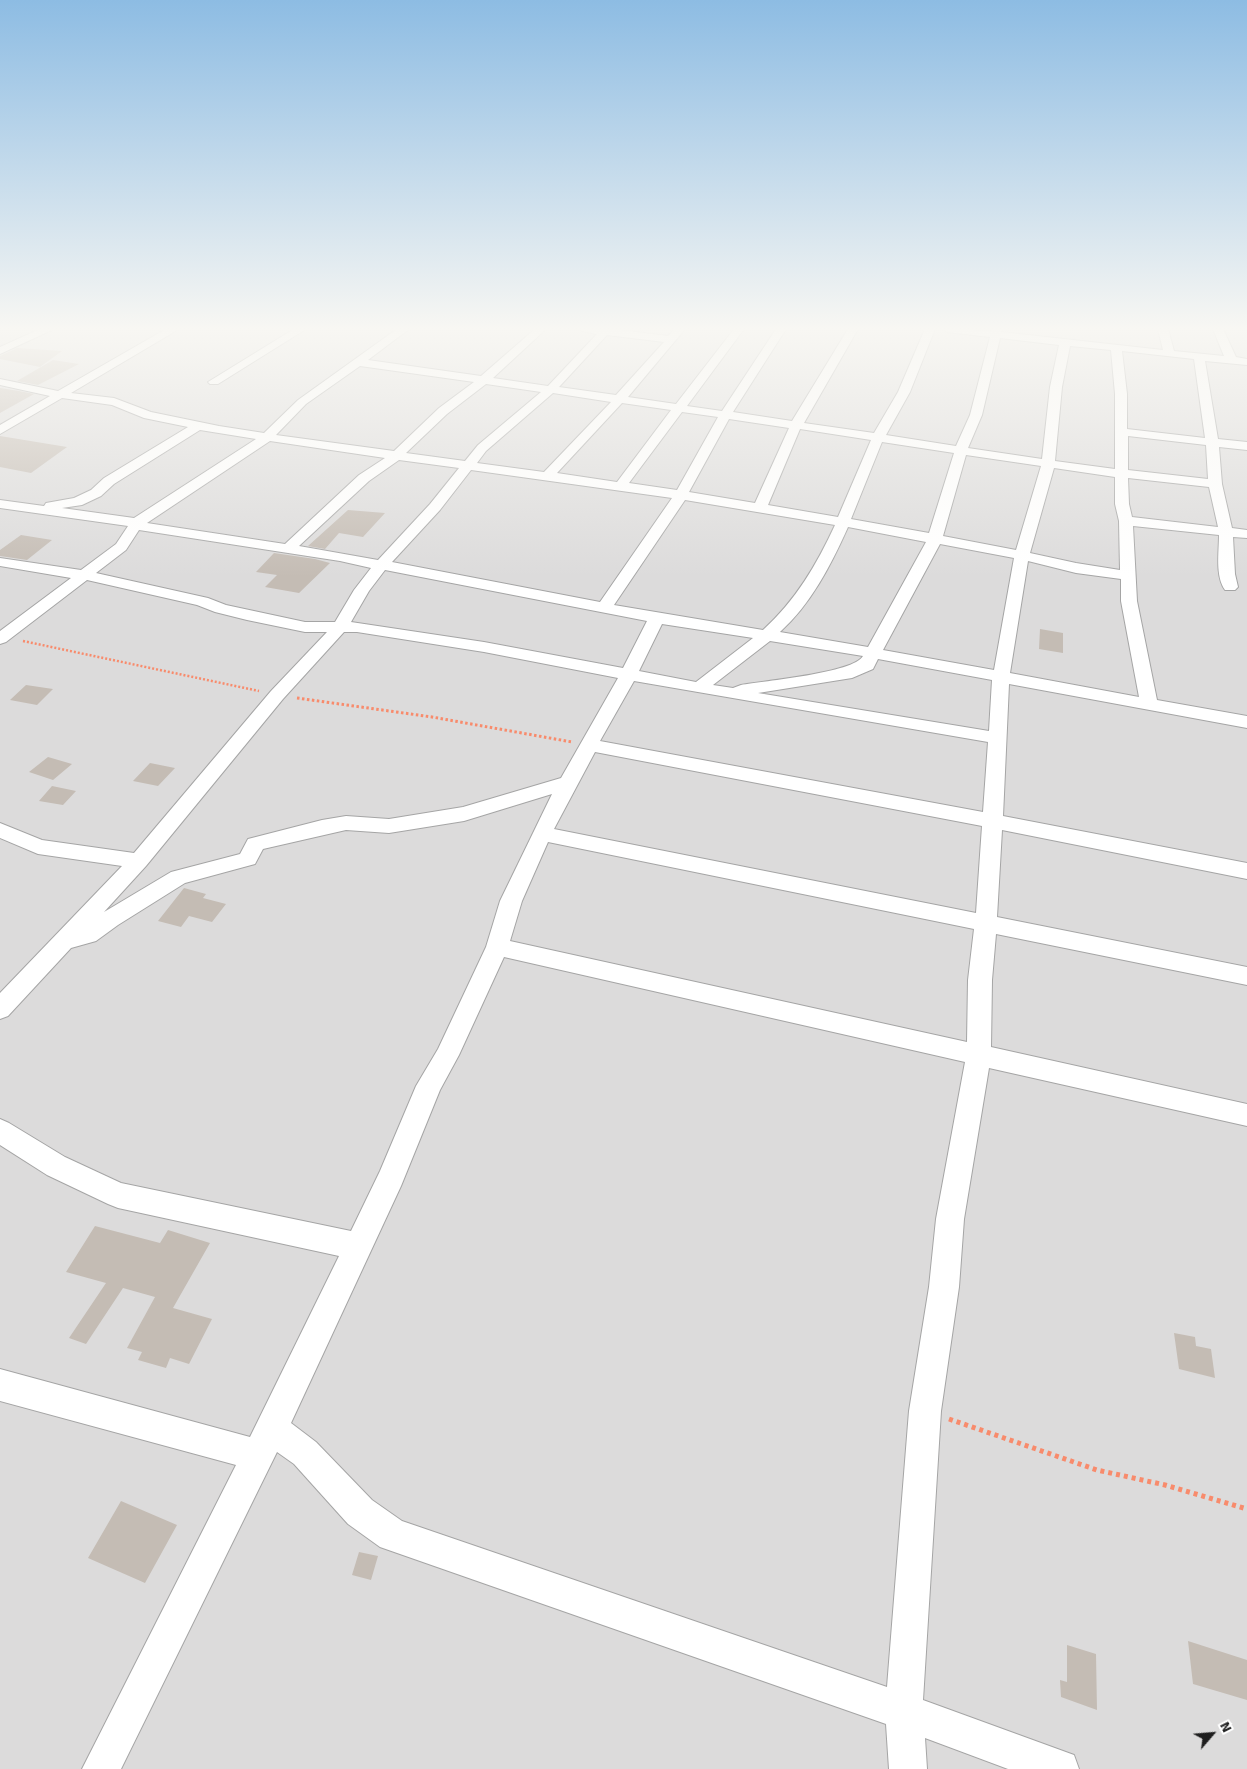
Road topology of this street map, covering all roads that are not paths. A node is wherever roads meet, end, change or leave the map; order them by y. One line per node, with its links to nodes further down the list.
1 (33, 412): 19 (street)
2 (139, 412): 18 (street)
3 (292, 412): 21 (street)
4 (442, 412): 26 (street)
5 (524, 412): 28 (street)
6 (608, 412): 29 (street)
7 (677, 412): 32 (street)
8 (703, 412): 16 (street)
9 (728, 412): 16 (street)
10 (804, 412): 17 (street)
11 (893, 412): 22 (street)
12 (977, 412): 25 (street)
13 (1054, 412): 27 (street)
14 (1121, 412): 20 (street)
15 (1207, 412): 23 (street)
16 (726, 415): 17 (street); 33 (street)
17 (796, 425): 22 (street); 35 (street)
18 (198, 426): 21 (street); 36 (street)
19 (0, 430)
20 (1120, 432): 23 (street); 30 (street)
21 (266, 438): 26 (street); 38 (street)
22 (878, 438): 25 (street); 39 (street)
23 (1212, 442): 24 (street); 31 (street)
24 (1247, 446)
25 (961, 450): 27 (street); 42 (street)
26 (396, 456): 28 (street); 43 (street)
27 (1048, 465): 30 (street); 44 (street)
28 (469, 466): 29 (street); 46 (street)
29 (548, 475): 32 (street)
30 (1121, 475): 31 (street); 37 (street)
31 (1215, 484): 40 (street)
32 (620, 486): 33 (street)
33 (681, 495): 35 (street); 50 (street)
34 (0, 504): 36 (street)
35 (760, 508): 39 (street)
36 (31, 509): 38 (street)
37 (1126, 521): 40 (street); 48 (street)
38 (137, 522): 43 (street); 47 (street)
39 (844, 522): 42 (street); 53 (street)
40 (1226, 531): 41 (street); 49 (street)
41 (1247, 534)
42 (935, 539): 44 (street); 55 (street)
43 (287, 550): 46 (street)
44 (1022, 555): 48 (street); 57 (street)
45 (0, 562): 47 (street)
46 (381, 565): 50 (street); 52 (street)
47 (84, 575): 52 (street); 54 (street)
48 (1128, 576): 60 (street)
49 (1230, 587)
50 (604, 608): 51 (street)
51 (657, 618): 53 (street); 56 (street)
52 (340, 627): 56 (street); 68 (street)
53 (766, 635): 55 (street); 58 (street)
54 (0, 639)
55 (874, 654): 57 (street); 59 (street)
56 (629, 674): 58 (street); 63 (street)
57 (1001, 678): 60 (street); 62 (street)
58 (699, 688): 59 (street)
59 (724, 693): 62 (street)
60 (1149, 704): 61 (street)
61 (1247, 722)
62 (997, 738): 65 (street)
63 (589, 745): 64 (street); 65 (street)
64 (570, 782): 67 (street); 72 (street)
65 (992, 821): 69 (street); 70 (street)
66 (0, 830): 68 (street)
67 (542, 834): 70 (street); 71 (street)
68 (139, 861): 72 (street)
69 (1247, 871)
70 (986, 923): 73 (street); 75 (street)
71 (497, 947): 75 (street); 78 (street)
72 (46, 959): 74 (street)
73 (1247, 976)
74 (0, 1009)
75 (980, 1055): 76 (street); 81 (street)
76 (1247, 1116)
77 (0, 1131): 78 (street)
78 (357, 1246): 80 (street)
79 (0, 1385): 80 (street)
80 (264, 1442): 81 (street); 82 (street)
81 (904, 1712): 83 (street); 84 (street)
82 (104, 1768)
83 (908, 1769)
84 (1060, 1769)

